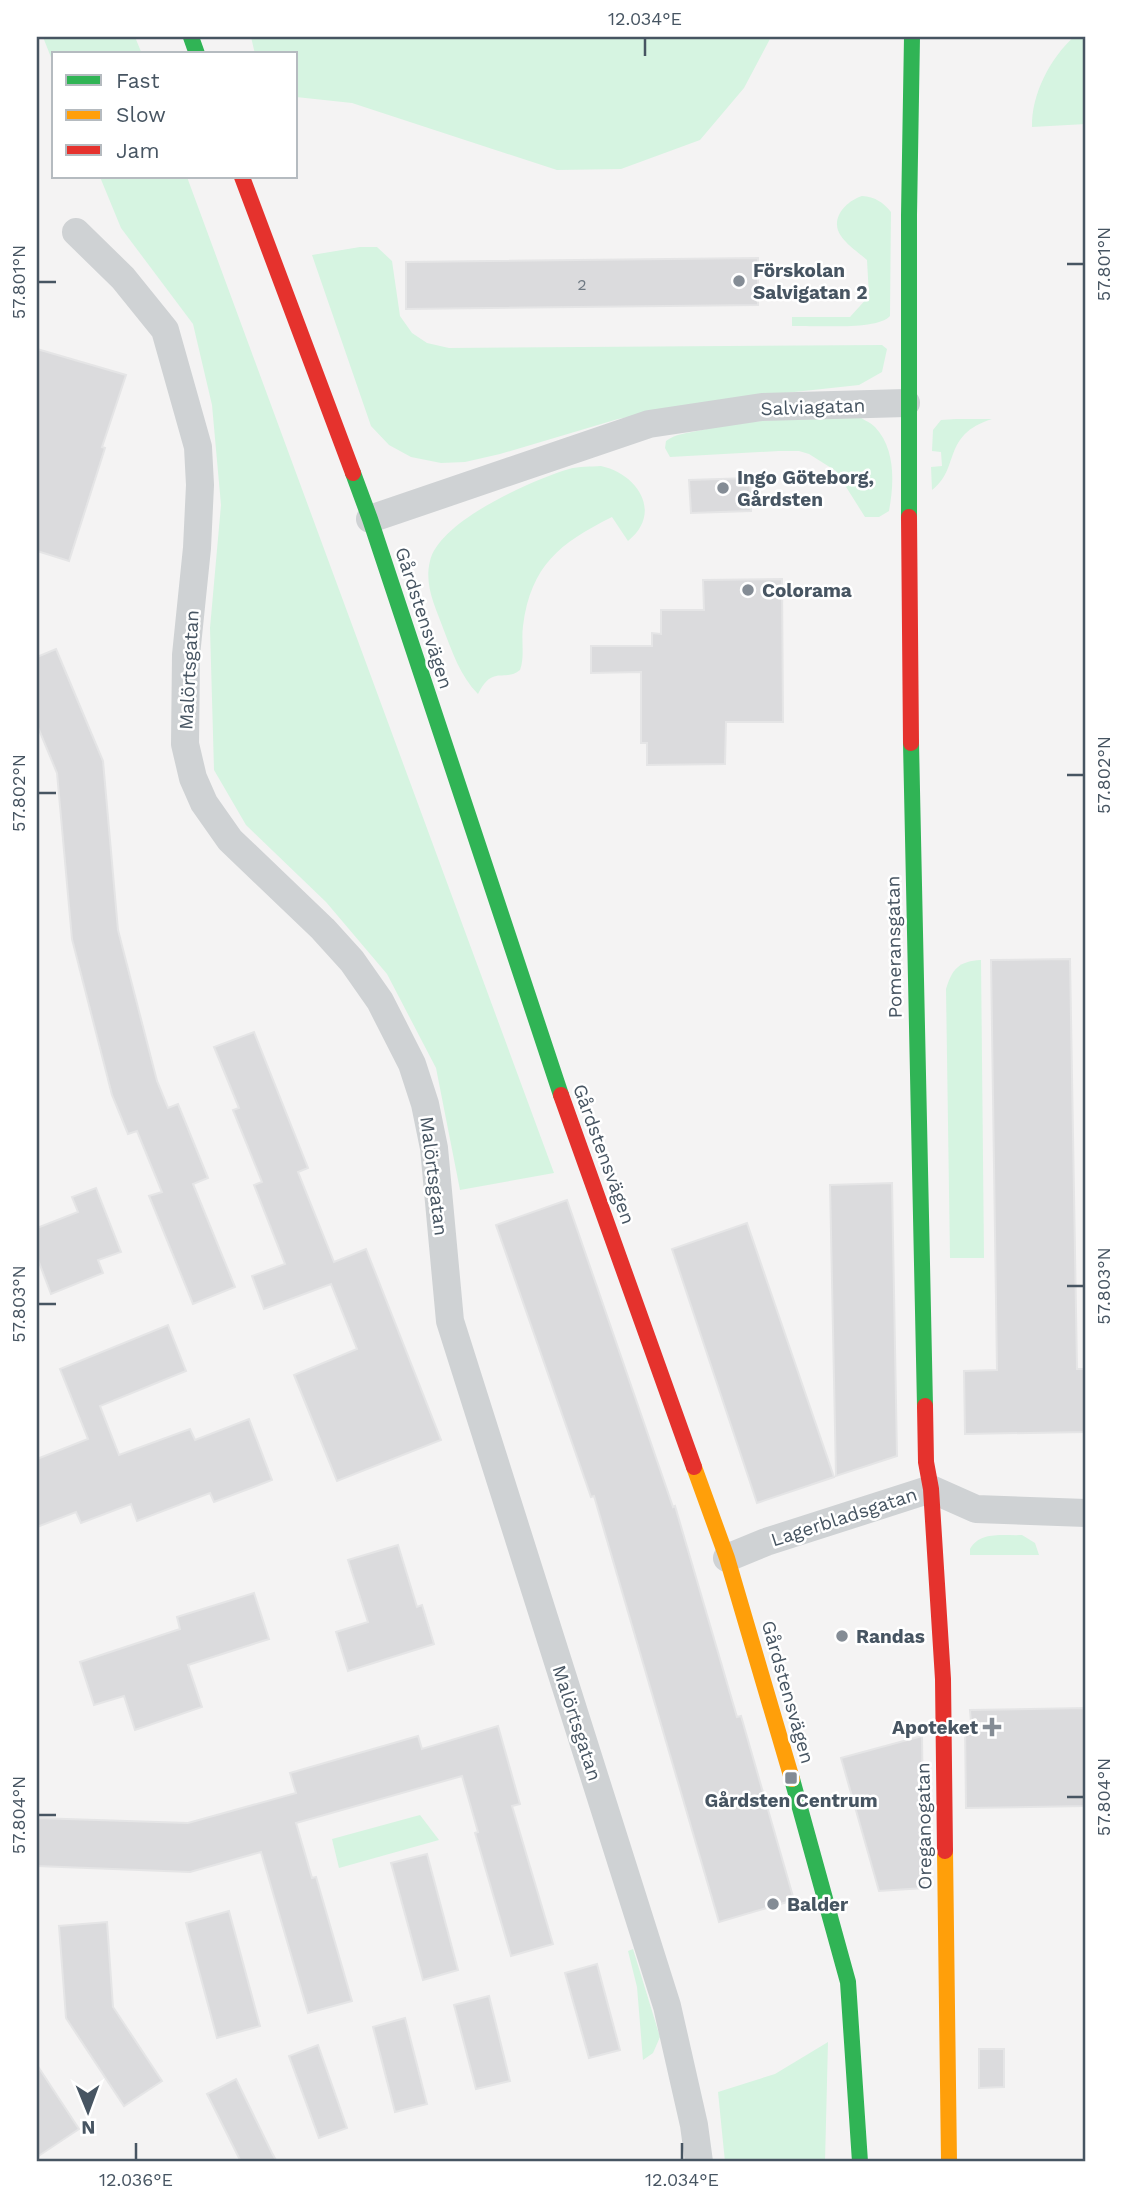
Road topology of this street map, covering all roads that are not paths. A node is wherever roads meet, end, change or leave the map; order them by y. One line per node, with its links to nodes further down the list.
1 (912, 37): 4 (street)
2 (242, 178): 5 (street, Gårdstensvägen)
3 (76, 232): 9 (street, Malörtsgatan)
4 (906, 403): 5 (street, Salviagatan); 6 (street, Pomeransgatan)
5 (370, 519): 8 (street, Gårdstensvägen)
6 (931, 1489): 7 (street, Lagerbladsgatan); 8 (street, Lagerbladsgatan); 11 (street, Oreganogatan)
7 (1086, 1513)
8 (727, 1558): 10 (street, Gårdstensvägen)
9 (699, 2162)
10 (860, 2162)
11 (949, 2162)

